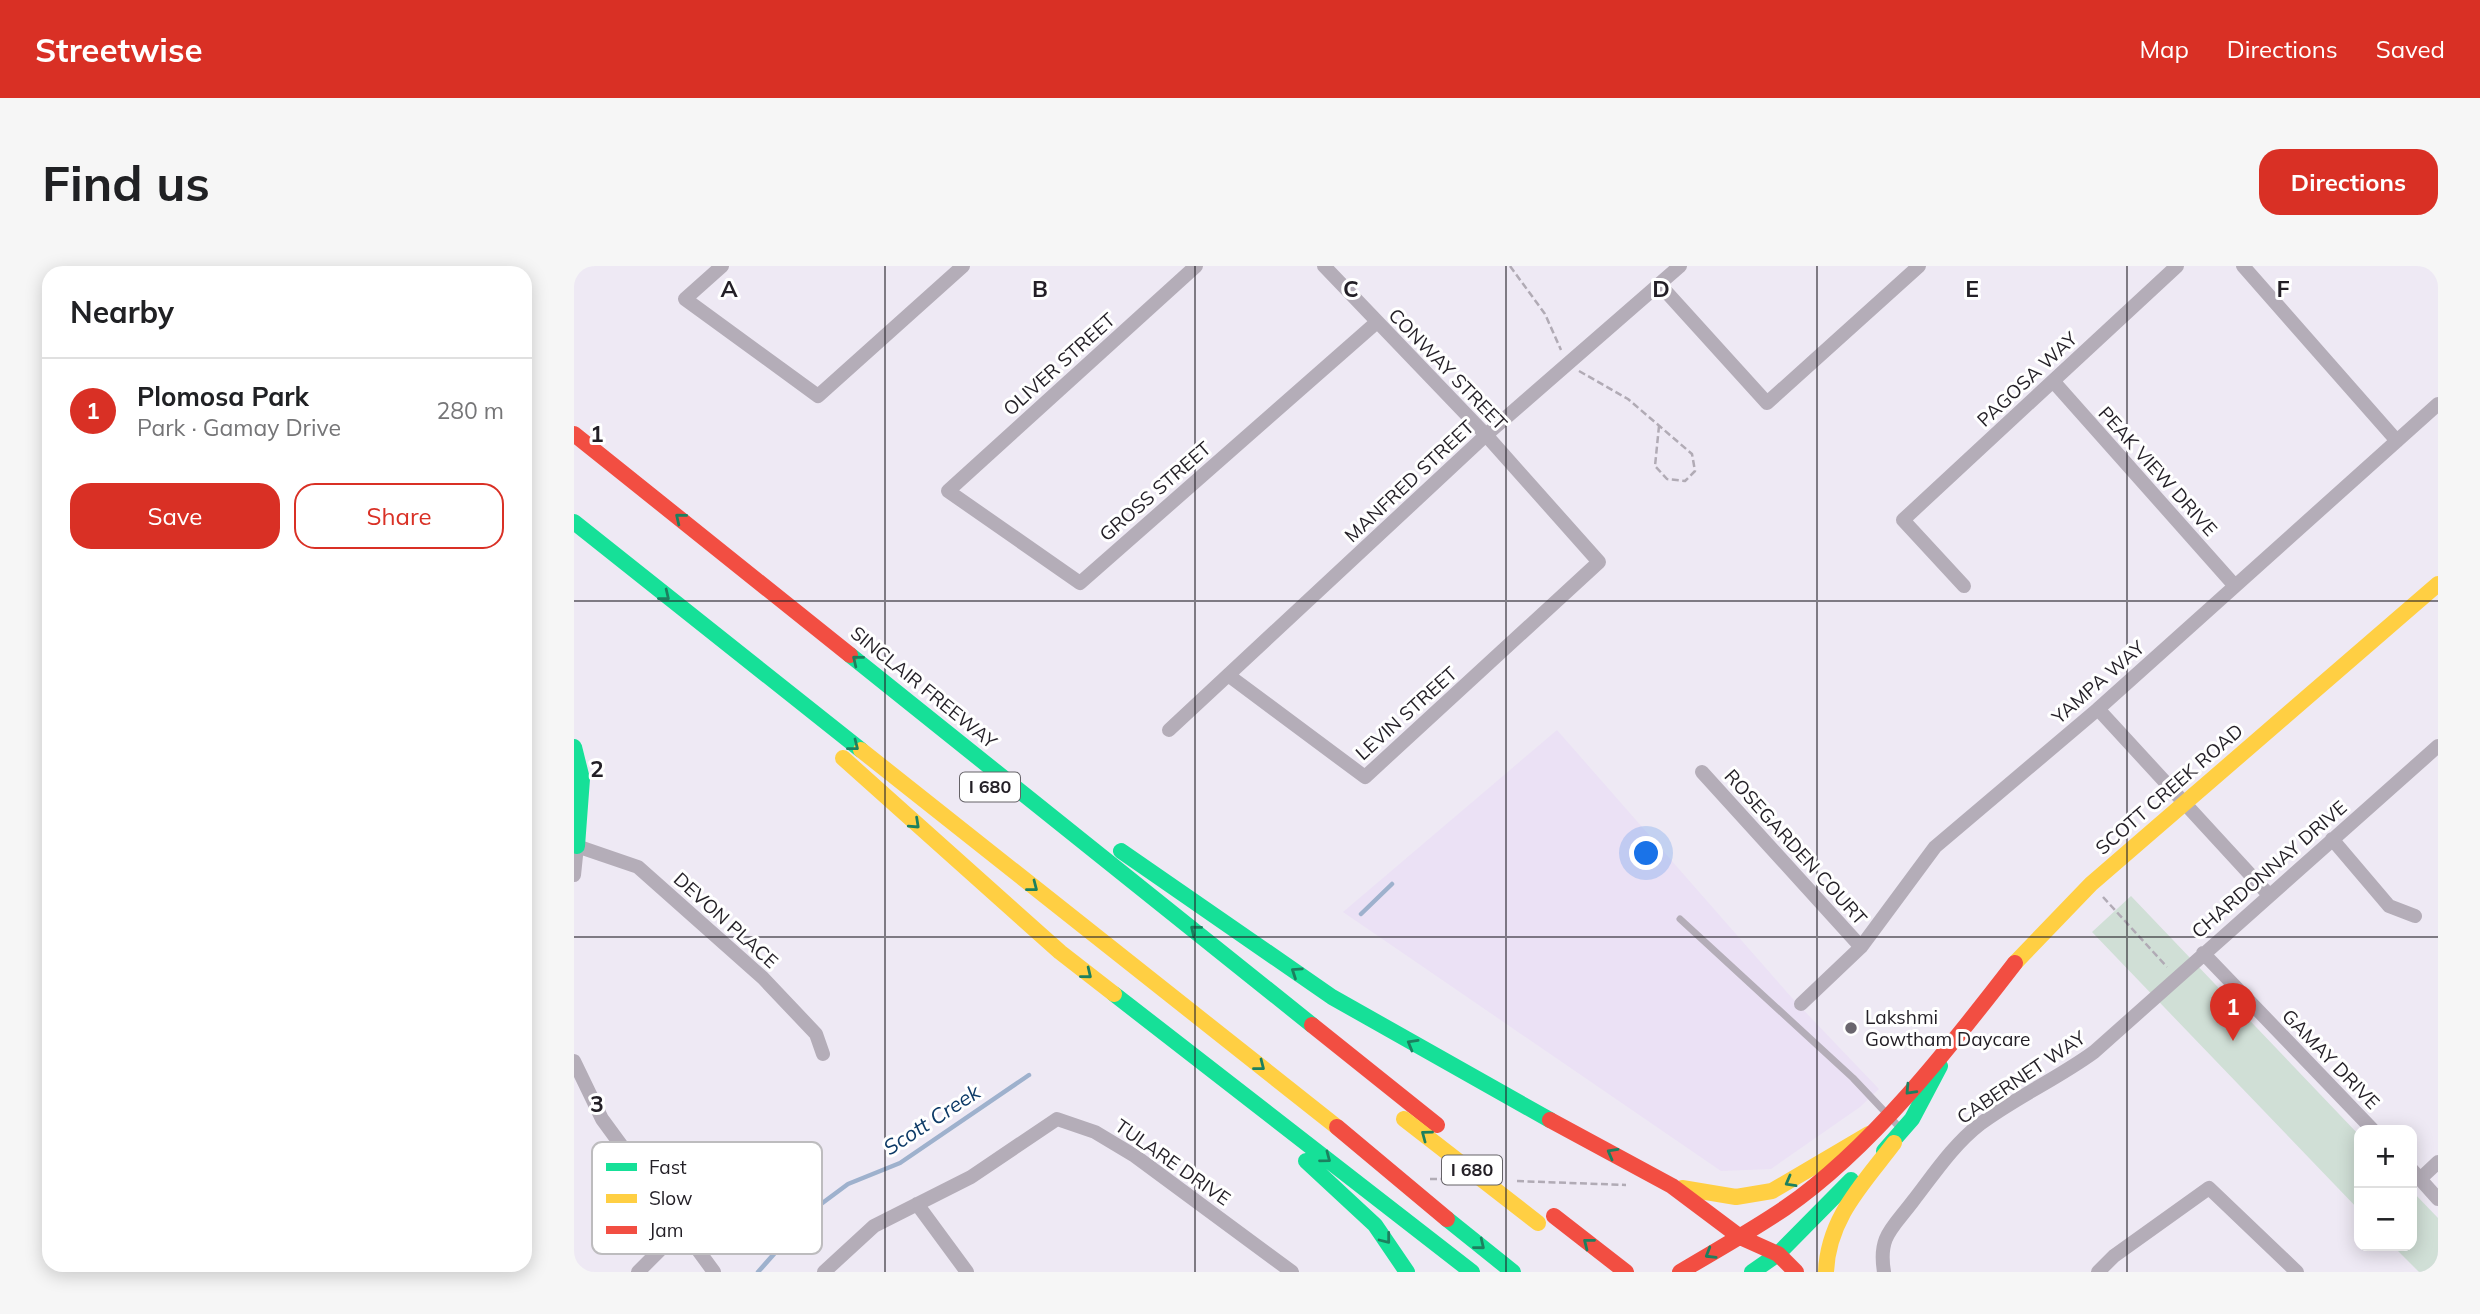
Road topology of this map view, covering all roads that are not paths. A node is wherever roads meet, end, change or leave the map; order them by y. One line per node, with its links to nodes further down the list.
1 (722, 266): 2 (street)
2 (963, 266)
3 (1196, 266): 16 (street, OLIVER STREET)
4 (1324, 266): 10 (street, CONWAY STREET)
5 (1680, 266): 9 (street, MANFRED STREET)
6 (1919, 266): 9 (street)
7 (2177, 266): 11 (street, PAGOSA WAY)
8 (2243, 266): 15 (street)
9 (1660, 285): 14 (street, MANFRED STREET)
10 (1377, 322): 14 (street, CONWAY STREET); 16 (street, GROSS STREET)
11 (2053, 381): 20 (street, PAGOSA WAY); 21 (street, PEAK VIEW DRIVE)
12 (2438, 404): 15 (street, YAMPA WAY)
13 (574, 434): 25 (main road, SINCLAIR FREEWAY / I 680, one-way to 13)
14 (1486, 435): 19 (street, CONWAY STREET); 23 (street, MANFRED STREET)
15 (2397, 441): 21 (street, YAMPA WAY)
16 (948, 491)
17 (574, 522): 24 (main road, I 680, one-way to 24)
18 (658, 523): 70 (main road, I 680, one-way to 18, bridge)
19 (1599, 562): 23 (street, LEVIN STREET)
20 (1964, 586)
21 (2235, 586): 26 (street, YAMPA WAY)
22 (2437, 587): 31 (main road, SCOTT CREEK ROAD)
23 (1228, 675): 27 (street, MANFRED STREET)
24 (781, 689): 42 (main road, one-way to 42); 69 (main road, I 680, one-way to 69, bridge)
25 (911, 703): 54 (main road, one-way to 25); 62 (main road, SINCLAIR FREEWAY / I 680, one-way to 25)
26 (2098, 709): 31 (street); 38 (street, YAMPA WAY)
27 (1169, 730)
28 (2438, 746): 32 (street, CHARDONNAY DRIVE)
29 (574, 747): 33 (main road)
30 (1702, 772): 38 (street, ROSEGARDEN COURT)
31 (2184, 803): 35 (street); 43 (main road, SCOTT CREEK ROAD)
32 (2332, 839): 35 (street, CHARDONNAY DRIVE); 36 (street)
33 (575, 846): 34 (street); 44 (street, DEVON PLACE)
34 (574, 875)
35 (2269, 895): 39 (street, CHARDONNAY DRIVE)
36 (2415, 916)
37 (1680, 919): 46 (lane)
38 (1861, 947): 40 (street, YAMPA WAY)
39 (2203, 953): 41 (street, CHARDONNAY DRIVE); 47 (street, GAMAY DRIVE)
40 (1801, 1004)
41 (2128, 1024): 75 (street, CABERNET WAY)
42 (1174, 1044): 67 (main road, one-way to 67); 68 (main road, one-way to 68)
43 (1950, 1047): 46 (main road, SCOTT CREEK ROAD, one-way to 46); 49 (main road, SCOTT CREEK ROAD)
44 (823, 1054)
45 (574, 1061): 50 (street)
46 (1887, 1115): 48 (main road, SCOTT CREEK ROAD); 49 (lane)
47 (2368, 1125)
48 (1869, 1134): 54 (main road, one-way to 54); 57 (main road, SCOTT CREEK ROAD)
49 (1899, 1137): 60 (main road, SCOTT CREEK ROAD); 74 (main road)
50 (619, 1142)
51 (2438, 1162): 52 (street)
52 (2417, 1174)
53 (2417, 1176): 55 (street)
54 (1672, 1186): 57 (main road)
55 (2438, 1199)
56 (917, 1204): 64 (street); 65 (street); 66 (street, TULARE DRIVE)
57 (1740, 1237): 60 (main road); 71 (main road, SCOTT CREEK ROAD, one-way to 71)
58 (656, 1254): 63 (street)
59 (698, 1254): 61 (street)
60 (1778, 1254): 72 (main road, SCOTT CREEK ROAD); 73 (main road)
61 (709, 1270)
62 (1625, 1271)
63 (638, 1272)
64 (824, 1272)
65 (967, 1272)
66 (1292, 1272)
67 (1407, 1272)
68 (1472, 1272)
69 (1513, 1272)
70 (1601, 1272)
71 (1680, 1272)
72 (1752, 1272)
73 (1796, 1272)
74 (1826, 1272)
75 (1884, 1272)
76 (2098, 1272): 77 (street)
77 (2297, 1272)

